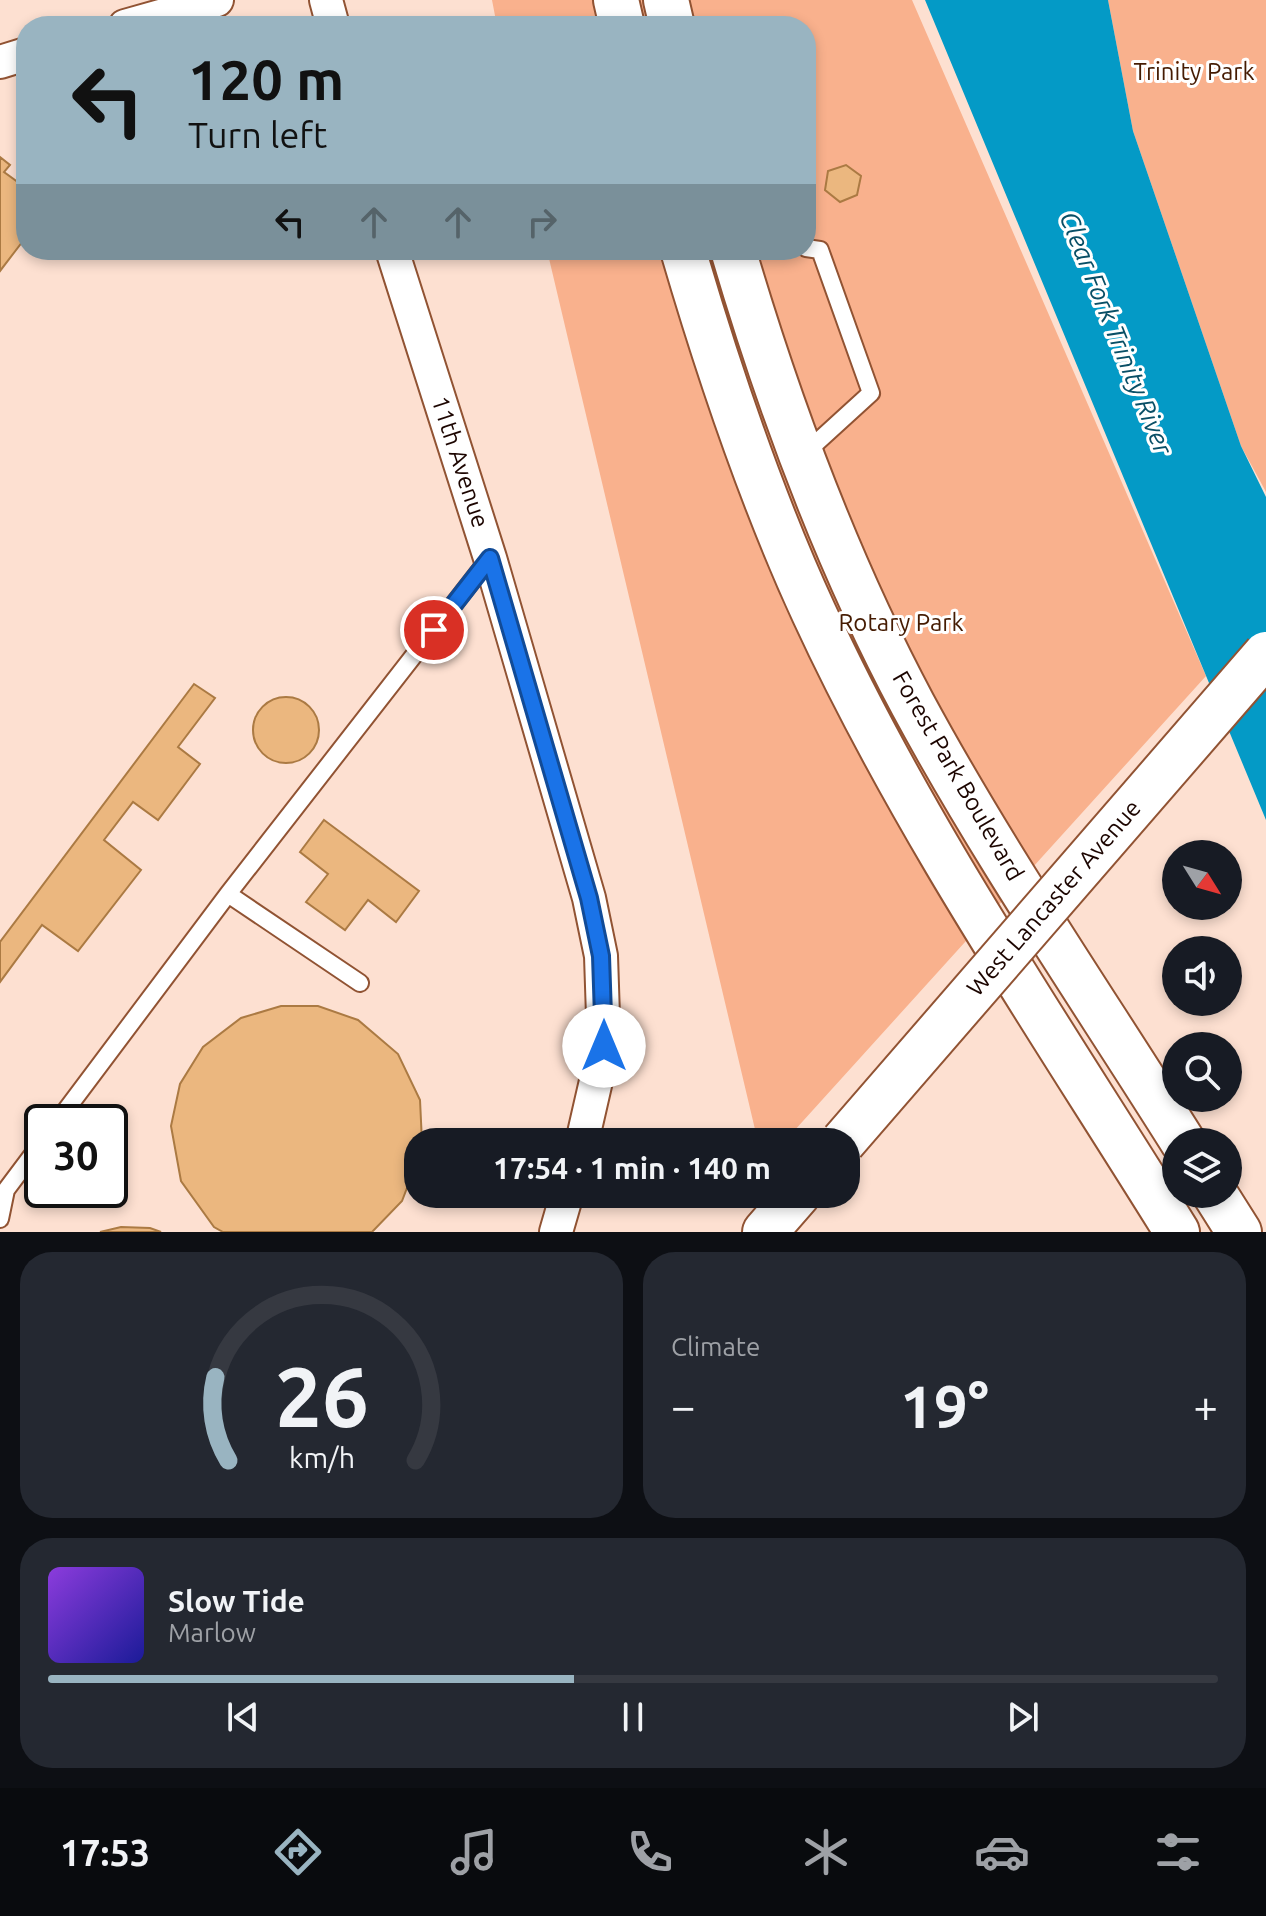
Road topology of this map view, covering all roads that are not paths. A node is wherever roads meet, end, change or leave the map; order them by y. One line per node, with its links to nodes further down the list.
1 (217, 0): 2 (street)
2 (160, 16)
3 (816, 249): 7 (lane)
4 (395, 260): 8 (street, 11th Avenue)
5 (686, 260): 23 (main road, Forest Park Boulevard)
6 (736, 260): 7 (main road, Forest Park Boulevard)
7 (802, 456): 15 (main road, Forest Park Boulevard)
8 (490, 558): 10 (lane); 13 (street, 11th Avenue)
9 (1266, 654): 14 (main road, West Lancaster Avenue, bridge)
10 (228, 894): 11 (lane); 12 (lane)
11 (360, 983)
12 (70, 1104)
13 (585, 1128)
14 (855, 1128)
15 (1174, 1128)
16 (24, 1166): 20 (lane)
17 (563, 1208): 21 (street)
18 (786, 1208): 22 (main road)
19 (1224, 1208): 24 (main road)
20 (0, 1219)
21 (556, 1232)
22 (765, 1232)
23 (1177, 1232)
24 (1239, 1232)

